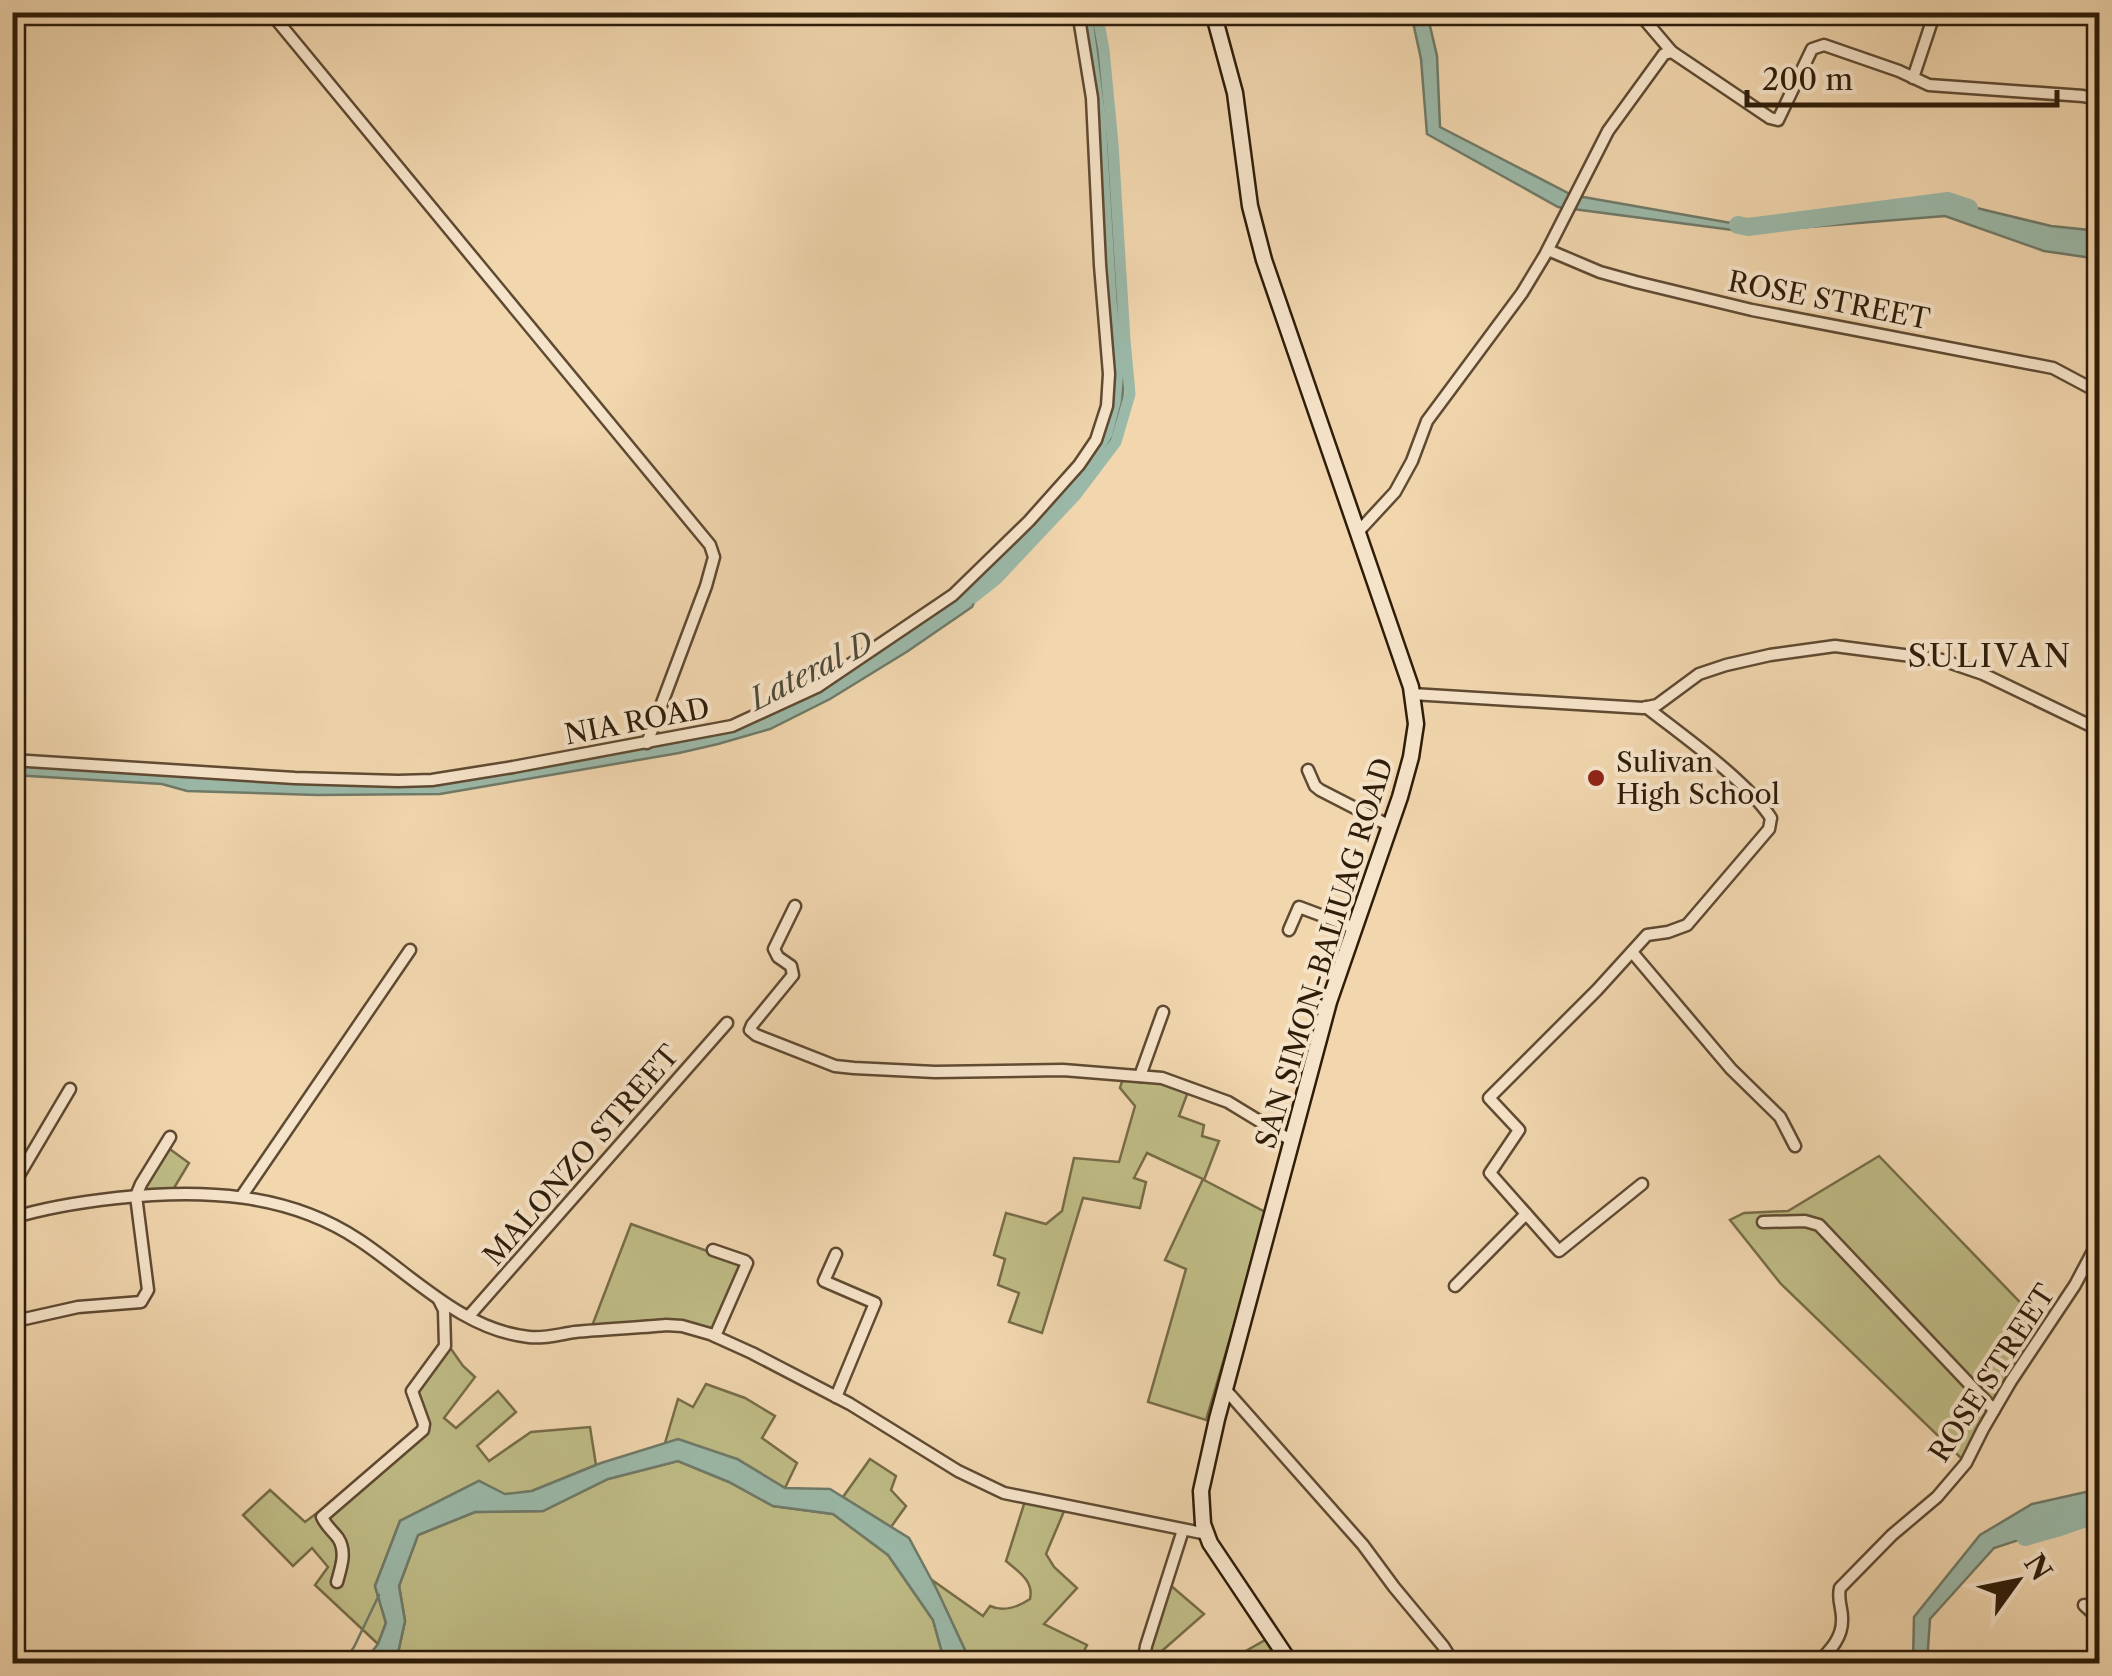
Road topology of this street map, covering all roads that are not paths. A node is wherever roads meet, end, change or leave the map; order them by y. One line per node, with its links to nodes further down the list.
1 (270, 12): 15 (street)
2 (1078, 12): 15 (street, NIA ROAD)
3 (1213, 12): 11 (main road, SAN SIMON-BALIUAG ROAD)
4 (1638, 12): 6 (street)
5 (1935, 12): 7 (street)
6 (1672, 52): 7 (street); 9 (street)
7 (1913, 78): 8 (street)
8 (2100, 100)
9 (1548, 250): 10 (street, ROSE STREET); 11 (street)
10 (2100, 393)
11 (1358, 532): 12 (main road, SAN SIMON-BALIUAG ROAD)
12 (1412, 694): 13 (street); 18 (main road, SAN SIMON-BALIUAG ROAD)
13 (1646, 707): 14 (street); 23 (street)
14 (2100, 720)
15 (647, 743): 16 (street, NIA ROAD)
16 (12, 760)
17 (1308, 770): 18 (street)
18 (1390, 826): 20 (main road, SAN SIMON-BALIUAG ROAD)
19 (795, 906): 26 (street)
20 (1354, 928): 21 (street); 29 (main road, SAN SIMON-BALIUAG ROAD)
21 (1289, 930)
22 (410, 950): 34 (street)
23 (1632, 952): 30 (street); 35 (street)
24 (1162, 1012): 26 (street)
25 (726, 1023): 43 (street, MALONZO STREET)
26 (1140, 1076): 29 (street)
27 (70, 1089): 32 (street)
28 (170, 1136): 33 (street)
29 (1292, 1141): 46 (main road, SAN SIMON-BALIUAG ROAD)
30 (1795, 1146)
31 (1642, 1184): 35 (street)
32 (12, 1187)
33 (136, 1196): 34 (street); 36 (street); 44 (street)
34 (241, 1197): 42 (street)
35 (1526, 1214): 41 (street)
36 (12, 1218)
37 (1762, 1222): 48 (street)
38 (2100, 1238): 48 (street, ROSE STREET)
39 (713, 1250): 45 (street)
40 (836, 1254): 47 (street)
41 (1455, 1286)
42 (438, 1299): 43 (street); 51 (street)
43 (469, 1316): 45 (street)
44 (20, 1320)
45 (715, 1336): 47 (street)
46 (1225, 1390): 50 (main road, SAN SIMON-BALIUAG ROAD); 56 (street)
47 (836, 1397): 49 (street)
48 (1994, 1410): 57 (street, ROSE STREET)
49 (1184, 1530): 50 (street); 54 (street)
50 (1207, 1534): 55 (main road, SAN SIMON-BALIUAG ROAD)
51 (337, 1582)
52 (2084, 1606): 53 (street)
53 (2100, 1620)
54 (1143, 1664)
55 (1290, 1664)
56 (1448, 1664)
57 (1817, 1664)

